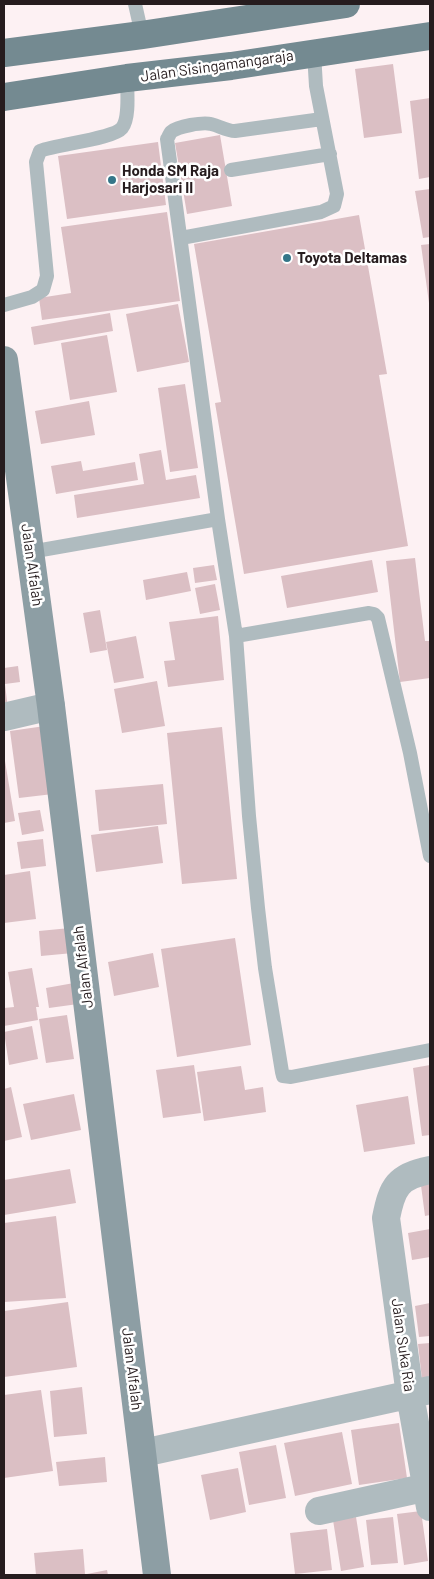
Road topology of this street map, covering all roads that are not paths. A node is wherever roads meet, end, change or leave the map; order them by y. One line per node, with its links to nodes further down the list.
1 (135, 4): 4 (lane)
2 (346, 4): 3 (main road)
3 (264, 10): 4 (main road)
4 (142, 35): 6 (main road)
5 (430, 36): 7 (main road, Jalan Sisingamangaraja)
6 (4, 53)
7 (314, 53): 8 (main road, Jalan Sisingamangaraja); 10 (lane)
8 (127, 78): 9 (main road, Jalan Sisingamangaraja); 14 (lane)
9 (4, 98)
10 (322, 118): 11 (lane); 13 (lane)
11 (330, 154): 12 (lane); 13 (lane)
12 (230, 170)
13 (181, 238): 16 (lane)
14 (4, 304)
15 (4, 360): 17 (street, Jalan Alfalah)
16 (218, 519): 17 (lane); 18 (lane)
17 (30, 552): 19 (street, Jalan Alfalah)
18 (236, 636): 21 (lane); 22 (lane)
19 (51, 706): 20 (street); 25 (street, Jalan Alfalah)
20 (4, 717)
21 (430, 856)
22 (430, 1050)
23 (430, 1170): 24 (street, Jalan Suka Ria)
24 (420, 1392): 25 (street); 26 (street, Jalan Suka Ria)
25 (143, 1453): 28 (street, Jalan Alfalah)
26 (429, 1497): 27 (street)
27 (319, 1510)
28 (157, 1575)

